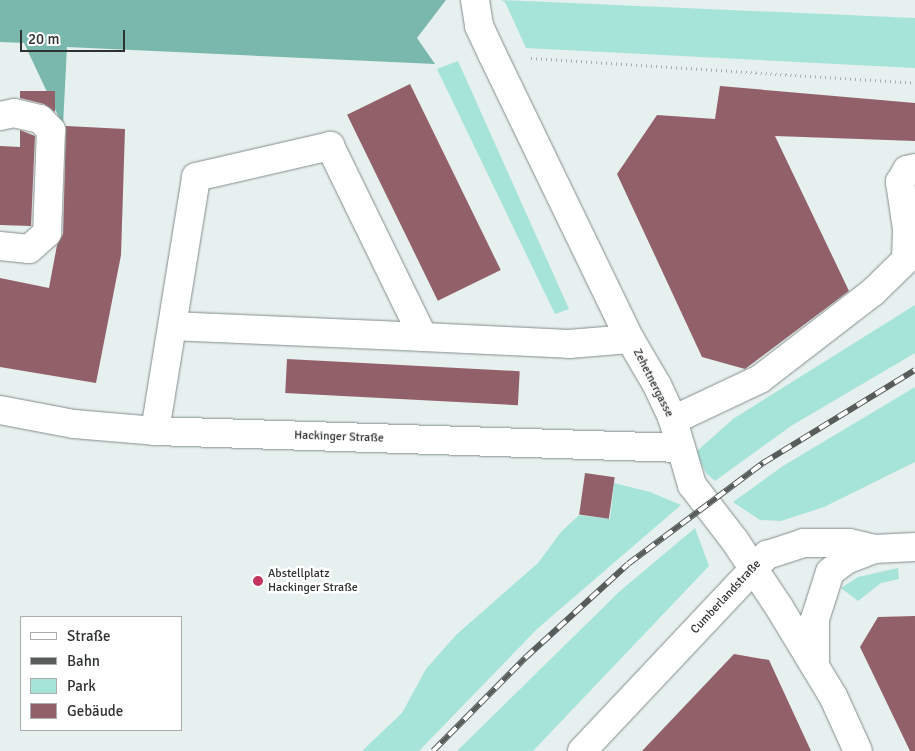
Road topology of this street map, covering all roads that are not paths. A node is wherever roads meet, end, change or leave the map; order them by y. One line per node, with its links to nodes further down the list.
1 (475, 0): 8 (street, Zehetnergasse)
2 (0, 116): 4 (street)
3 (915, 168): 5 (street)
4 (0, 246)
5 (910, 255): 10 (street)
6 (174, 326): 7 (street); 7 (street); 11 (street)
7 (423, 337): 8 (street)
8 (630, 339): 10 (street, Zehetnergasse)
9 (0, 410): 11 (street, Hackinger Straße)
10 (673, 420): 12 (street, Zehetnergasse)
11 (155, 430): 12 (street, Hackinger Straße)
12 (680, 448): 15 (street, Zehetnergasse)
13 (915, 547): 14 (street, Cumberlandstraße)
14 (874, 549): 15 (street, Cumberlandstraße); 16 (street)
15 (753, 566): 16 (street, Zehetnergasse); 17 (street, Cumberlandstraße)
16 (815, 666): 18 (street, Zehetnergasse)
17 (582, 751)
18 (858, 751)

